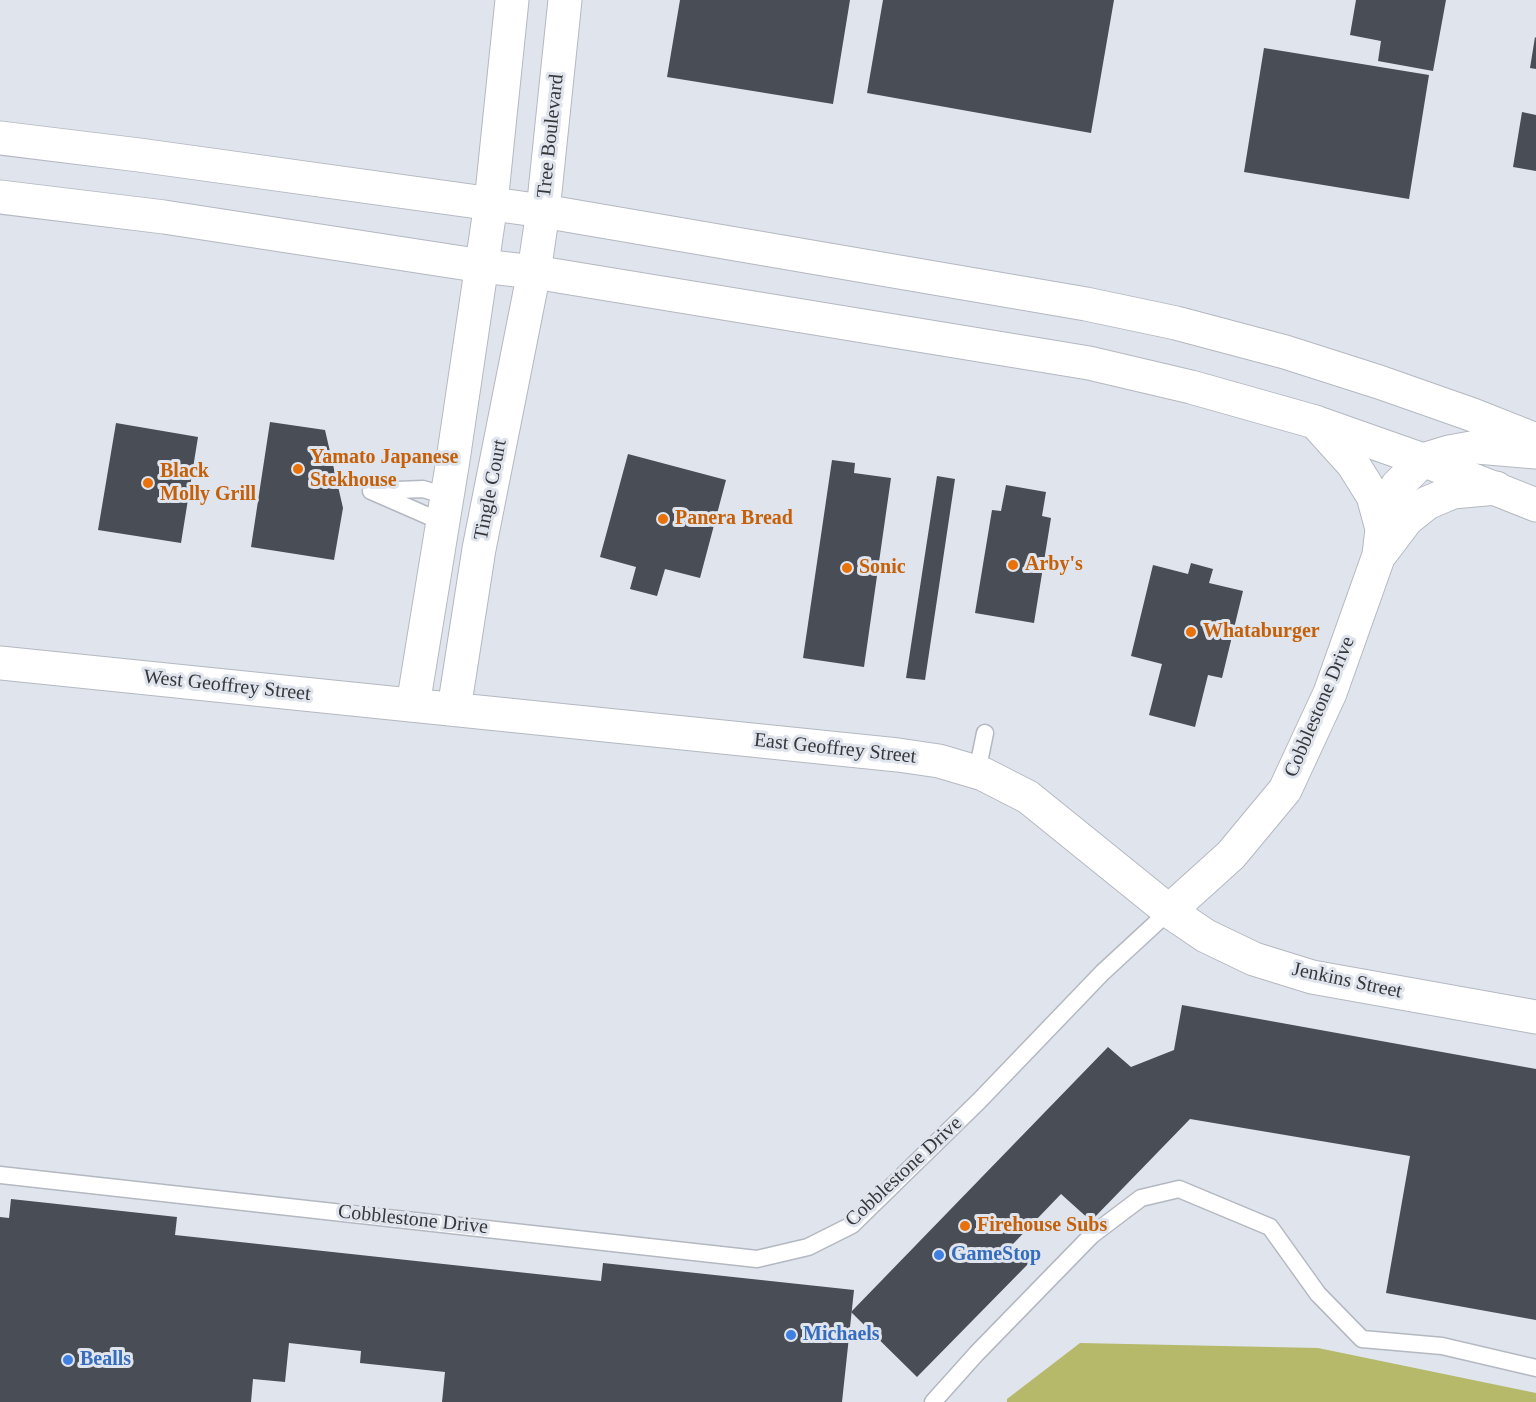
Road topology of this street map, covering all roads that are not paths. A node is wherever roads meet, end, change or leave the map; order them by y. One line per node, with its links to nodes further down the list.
1 (512, 0): 5 (street)
2 (565, 0): 6 (street, Tree Boulevard)
3 (0, 138): 5 (street)
4 (0, 196): 7 (street)
5 (491, 204): 6 (street); 7 (street)
6 (543, 211): 8 (street, Tree Boulevard); 10 (street)
7 (482, 266): 8 (street); 17 (street)
8 (534, 272): 9 (street); 18 (street, Tingle Court)
9 (1315, 422): 12 (street); 15 (street)
10 (1536, 440)
11 (1536, 452): 12 (street)
12 (1423, 460): 13 (street); 15 (street, Cobblestone Drive)
13 (1496, 488): 14 (street); 15 (street, Cobblestone Drive)
14 (1536, 505)
15 (1381, 542): 21 (street, Cobblestone Drive)
16 (0, 663): 17 (street, West Geoffrey Street)
17 (413, 705): 18 (street, West Geoffrey Street)
18 (454, 709): 20 (street, East Geoffrey Street)
19 (985, 734): 20 (lane)
20 (977, 772): 21 (street, East Geoffrey Street)
21 (1169, 911): 22 (street, Jenkins Street); 23 (lane, Cobblestone Drive)
22 (1536, 1017)
23 (0, 1175)
24 (1536, 1368): 25 (lane)
25 (933, 1402)

